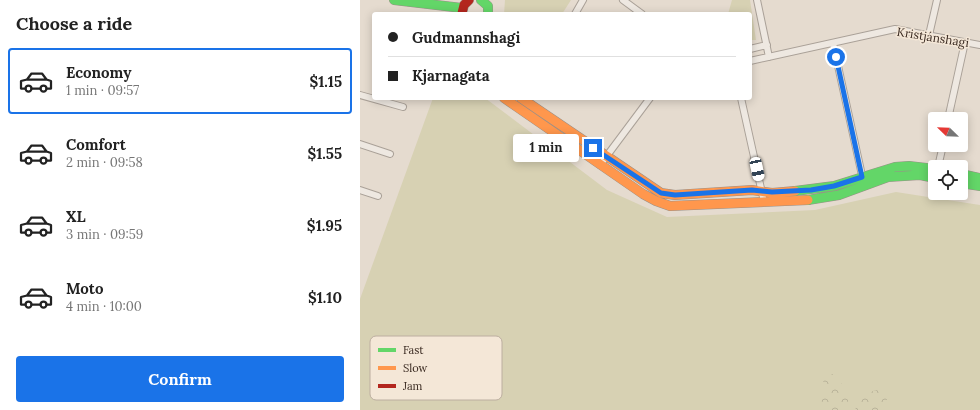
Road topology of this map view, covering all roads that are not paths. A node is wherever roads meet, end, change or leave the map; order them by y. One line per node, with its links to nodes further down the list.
1 (394, 0): 8 (street)
2 (469, 0): 8 (street)
3 (481, 0): 9 (street)
4 (584, 0): 10 (street)
5 (623, 0): 11 (street)
6 (757, 0): 15 (street)
7 (936, 0): 12 (street)
8 (462, 11)
9 (488, 12)
10 (576, 12)
11 (639, 12)
12 (929, 35): 13 (street, Kristjánshagi); 14 (street, Kristjánshagi)
13 (965, 42): 16 (street, Kristjánshagi); 30 (street)
14 (833, 43): 18 (street, Kristjánshagi); 39 (street)
15 (767, 45): 17 (street); 18 (street)
16 (980, 45)
17 (752, 49)
18 (769, 57): 19 (street, Kristjánshagi)
19 (752, 61)
20 (360, 95): 21 (street)
21 (372, 98)
22 (378, 100): 28 (street)
23 (507, 100): 29 (street)
24 (520, 100): 29 (street)
25 (524, 100): 33 (street)
26 (649, 100): 33 (street)
27 (741, 100): 43 (street)
28 (403, 107)
29 (517, 107): 34 (street)
30 (950, 112)
31 (360, 144): 32 (street)
32 (390, 154)
33 (606, 157): 34 (street); 43 (street)
34 (600, 165): 45 (street)
35 (928, 168): 39 (street)
36 (968, 175): 38 (street)
37 (928, 177): 39 (street)
38 (980, 178)
39 (863, 181): 43 (street); 45 (street)
40 (968, 184): 41 (street)
41 (980, 186)
42 (360, 190): 44 (street)
43 (762, 191): 45 (street)
44 (378, 196)
45 (764, 202)

